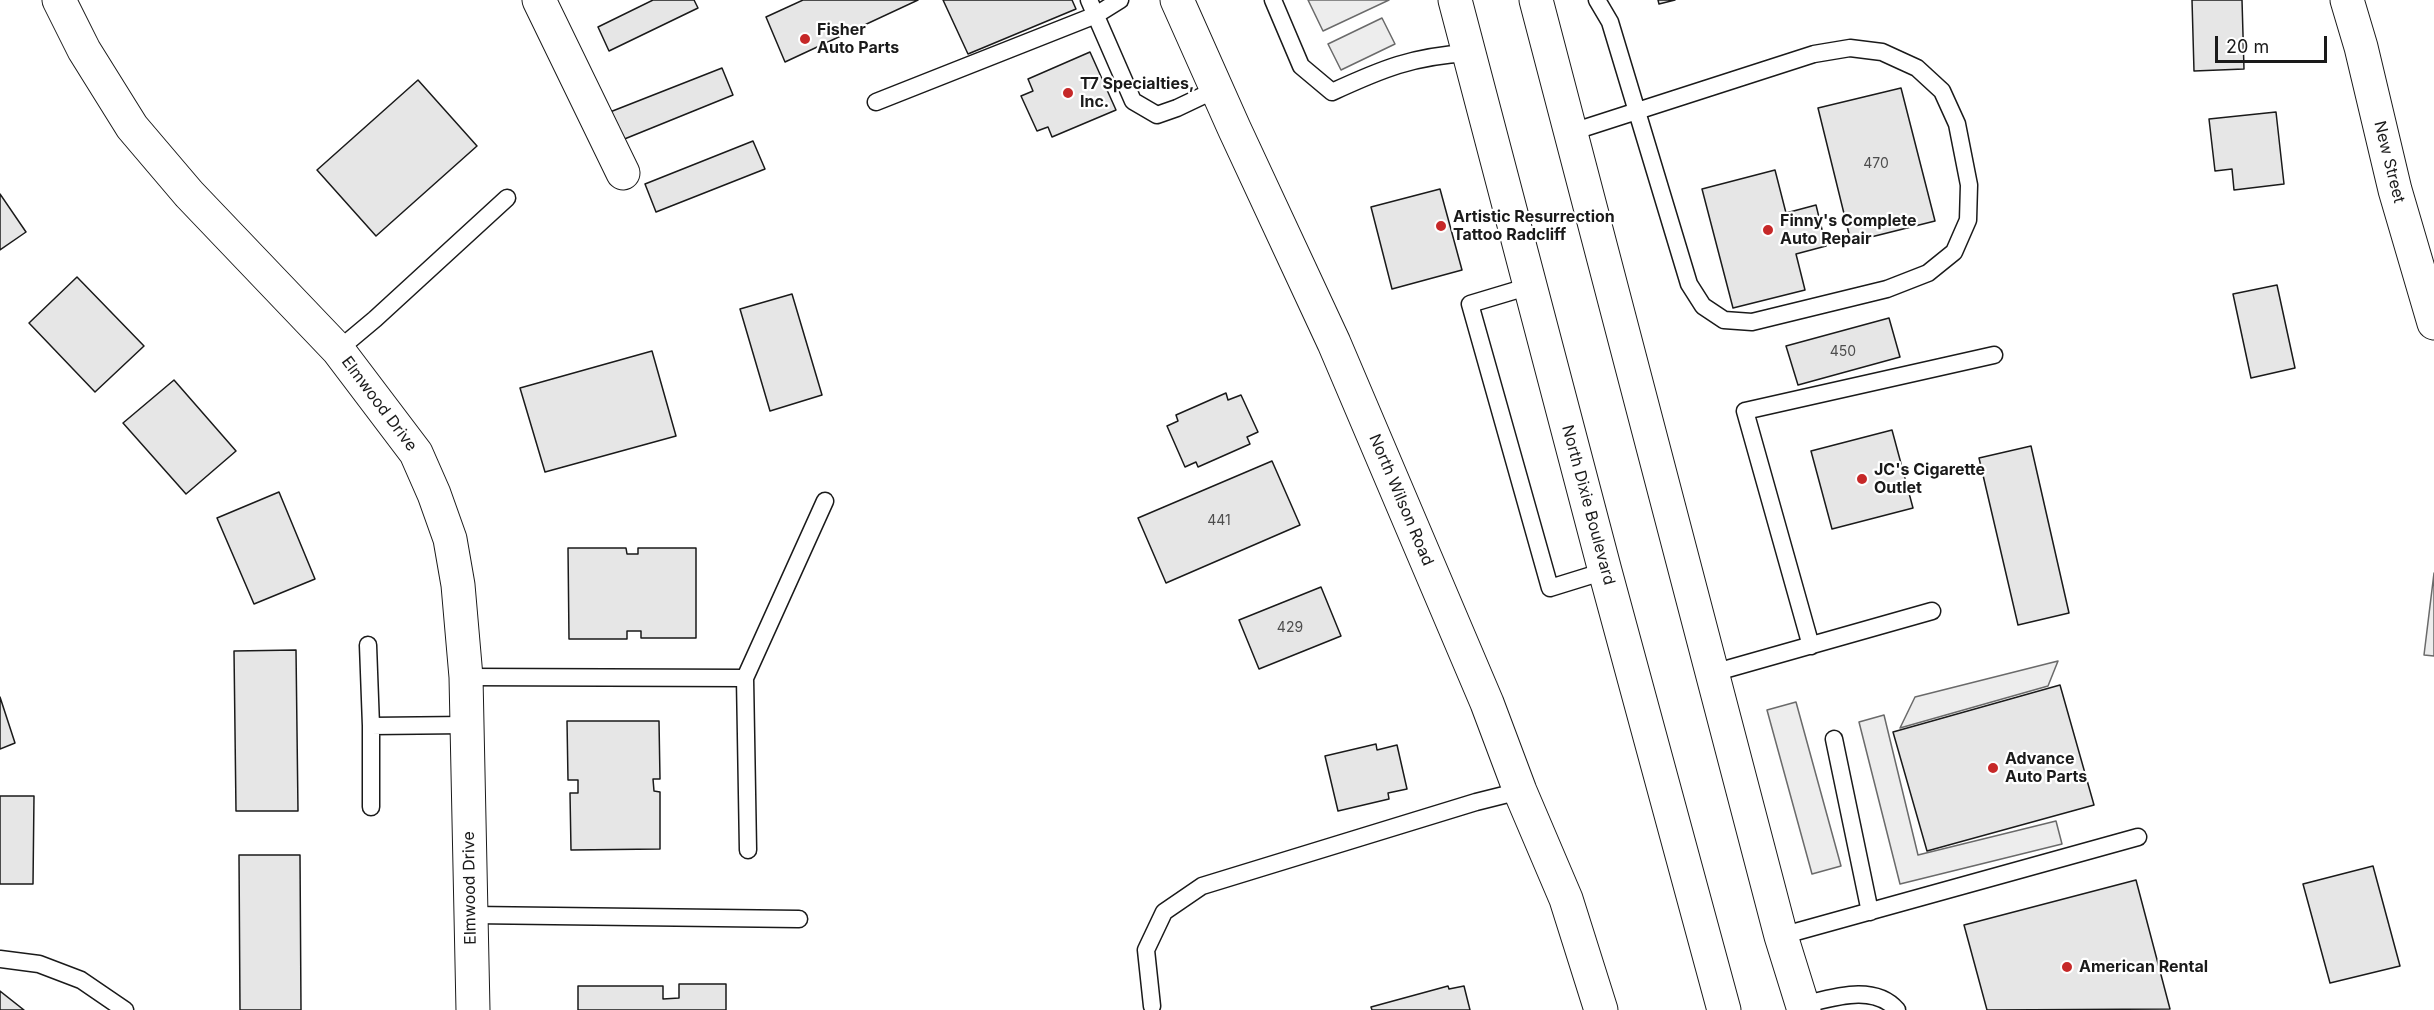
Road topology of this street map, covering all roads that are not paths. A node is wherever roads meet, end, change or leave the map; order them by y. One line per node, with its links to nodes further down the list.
1 (59, 0): 20 (main road, Elmwood Drive)
2 (539, 0): 16 (main road)
3 (1120, 0): 10 (lane)
4 (1177, 0): 12 (main road, North Wilson Road)
5 (1273, 0): 11 (lane)
6 (1455, 0): 11 (main road, North Dixie Boulevard)
7 (1536, 0): 15 (main road)
8 (1597, 0): 14 (lane)
9 (2347, 0): 19 (main road, New Street)
10 (1093, 8): 12 (lane); 13 (lane)
11 (1469, 54): 18 (main road, North Dixie Boulevard)
12 (1216, 89): 33 (main road, North Wilson Road)
13 (876, 102)
14 (1637, 110): 14 (lane); 15 (lane)
15 (1572, 132): 27 (main road)
16 (623, 173)
17 (507, 198): 20 (lane)
18 (1530, 286): 23 (main road, North Dixie Boulevard); 23 (lane)
19 (2434, 323)
20 (338, 350): 28 (main road, Elmwood Drive)
21 (1994, 355): 26 (lane)
22 (825, 501): 29 (lane)
23 (1605, 571): 47 (main road, North Dixie Boulevard)
24 (1932, 611): 26 (lane)
25 (368, 645): 31 (lane)
26 (1811, 646): 27 (lane)
27 (1713, 673): 40 (main road)
28 (466, 677): 29 (lane); 30 (main road, Elmwood Drive)
29 (745, 678): 36 (lane)
30 (467, 725): 31 (lane); 38 (main road, Elmwood Drive)
31 (371, 726): 34 (lane)
32 (1834, 739): 37 (lane)
33 (1520, 791): 42 (lane); 46 (main road, North Wilson Road)
34 (371, 807)
35 (2139, 837): 37 (lane)
36 (748, 850)
37 (1870, 912): 40 (lane)
38 (472, 915): 39 (lane); 45 (main road, Elmwood Drive)
39 (799, 919)
40 (1781, 936): 43 (main road)
41 (0, 959): 44 (lane)
42 (1152, 1006)
43 (1803, 1008): 48 (lane)
44 (125, 1010)
45 (473, 1010)
46 (1601, 1010)
47 (1725, 1010)
48 (1897, 1010)

